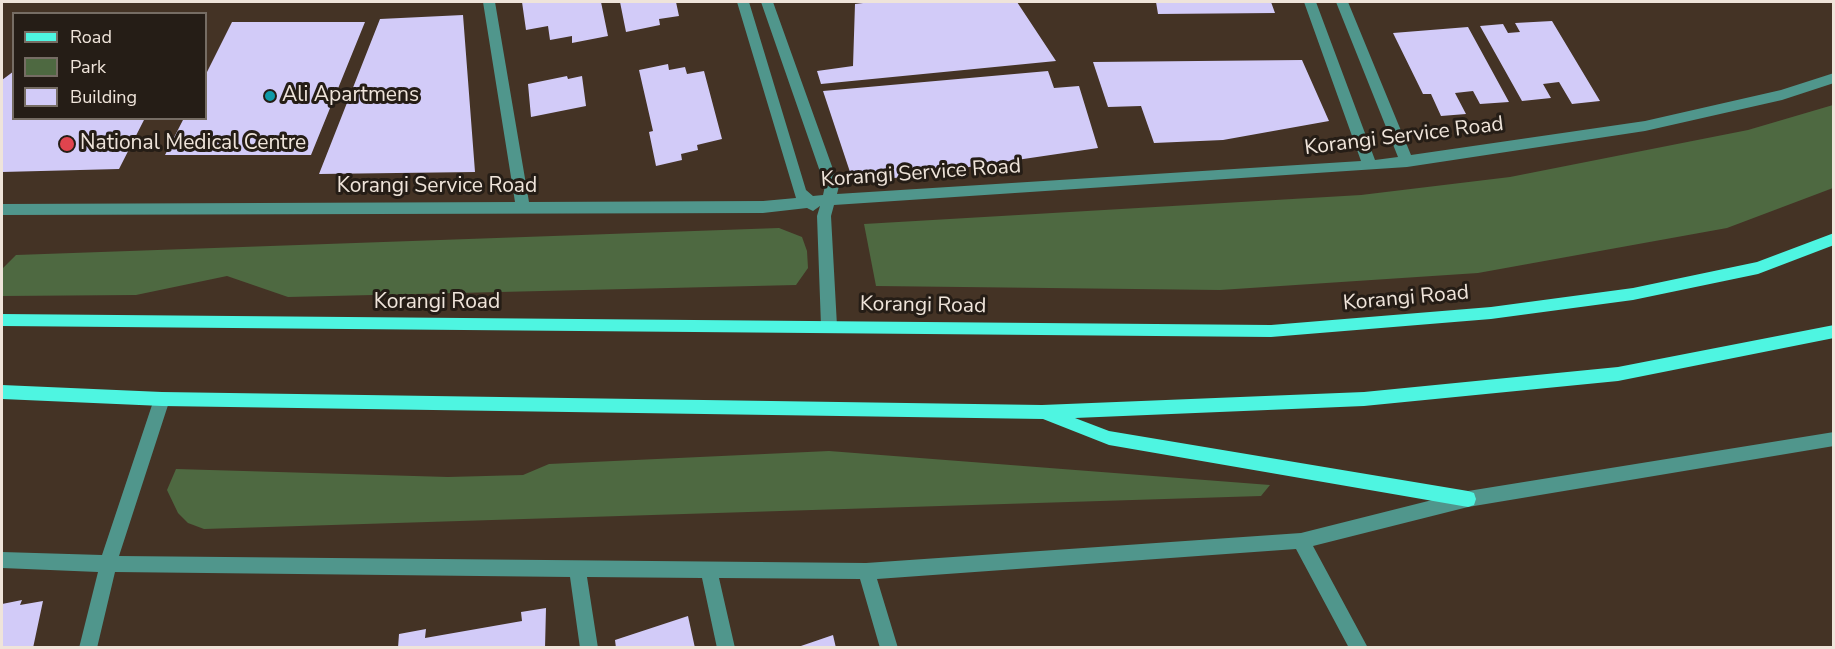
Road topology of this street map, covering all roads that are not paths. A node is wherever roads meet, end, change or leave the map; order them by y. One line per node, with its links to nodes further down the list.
1 (489, 2): 11 (street)
2 (743, 2): 10 (street)
3 (767, 2): 9 (street)
4 (1310, 2): 8 (street)
5 (1342, 2): 7 (street)
6 (1833, 78): 7 (street, Korangi Service Road)
7 (1407, 162): 8 (street, Korangi Service Road)
8 (1370, 166): 9 (street, Korangi Service Road)
9 (828, 200): 10 (street, Korangi Service Road); 13 (street)
10 (809, 202): 11 (street, Korangi Service Road); 13 (street)
11 (523, 208): 12 (street, Korangi Service Road)
12 (2, 210)
13 (824, 216): 16 (street)
14 (1833, 239): 16 (main road, Korangi Road)
15 (2, 320): 16 (main road, Korangi Road)
16 (829, 327)
17 (1833, 331): 20 (main road)
18 (2, 392): 19 (main road)
19 (162, 399): 20 (main road); 25 (street)
20 (1042, 412): 22 (main road)
21 (1833, 439): 22 (street)
22 (1468, 499): 23 (street)
23 (1301, 541): 28 (street); 33 (street)
24 (2, 560): 25 (street)
25 (108, 564): 26 (street); 29 (street)
26 (577, 569): 27 (street); 30 (street)
27 (709, 570): 28 (street); 31 (street)
28 (866, 571): 32 (street)
29 (88, 648)
30 (589, 648)
31 (726, 648)
32 (889, 648)
33 (1359, 648)

